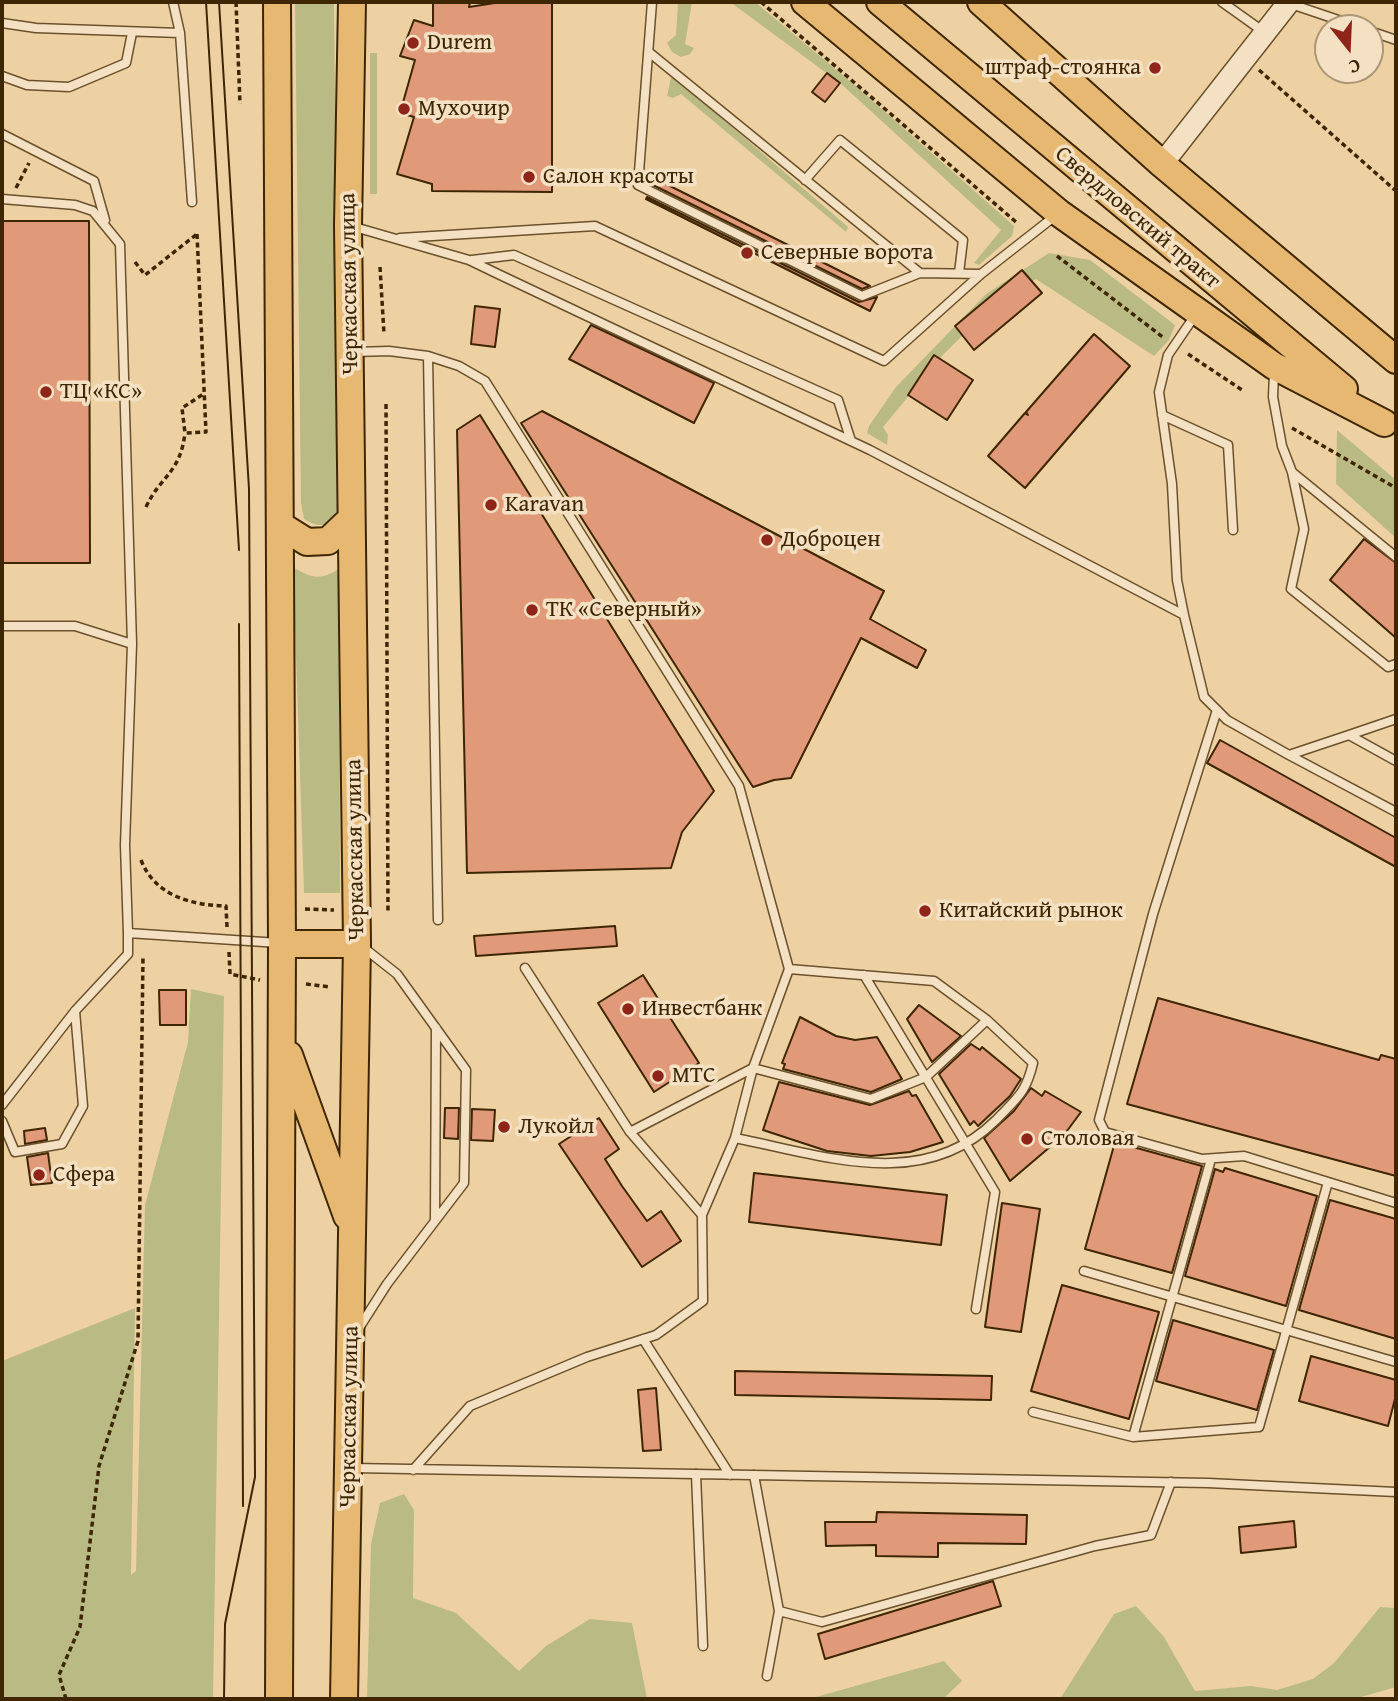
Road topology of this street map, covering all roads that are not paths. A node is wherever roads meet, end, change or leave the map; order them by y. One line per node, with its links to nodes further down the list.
1 (173, 2): 14 (lane)
2 (277, 2): 40 (main road)
3 (352, 2): 23 (main road, Черкасская улица)
4 (652, 2): 15 (lane)
5 (805, 2): 22 (main road)
6 (880, 2): 36 (main road, Свердловский тракт)
7 (981, 2): 18 (main road)
8 (1222, 2): 12 (lane)
9 (1288, 3): 10 (lane); 12 (street)
10 (1321, 14)
11 (2, 23): 13 (lane)
12 (1264, 32): 18 (street)
13 (132, 33): 14 (lane); 16 (lane)
14 (180, 33): 21 (lane)
15 (650, 53): 19 (lane); 27 (lane)
16 (2, 76)
17 (2, 134): 24 (lane)
18 (1162, 164): 33 (main road)
19 (806, 180): 27 (lane); 28 (lane)
20 (6, 199): 24 (lane)
21 (192, 202)
22 (1059, 213): 29 (lane); 30 (main road)
23 (348, 225): 25 (lane); 31 (main road, Черкасская улица)
24 (108, 226): 45 (lane)
25 (393, 238): 26 (lane); 29 (lane)
26 (469, 260): 37 (lane); 37 (lane)
27 (920, 272): 28 (lane)
28 (959, 273): 29 (lane)
29 (981, 274)
30 (1197, 312): 34 (main road); 35 (lane)
31 (352, 352): 32 (lane); 39 (main road, Черкасская улица)
32 (428, 356): 53 (lane); 58 (lane)
33 (1396, 360)
34 (1274, 366): 36 (main road); 38 (lane)
35 (1162, 415): 41 (lane); 43 (lane)
36 (1390, 428)
37 (851, 441): 43 (lane)
38 (1292, 472): 42 (lane); 46 (lane)
39 (351, 519): 40 (main road); 56 (main road, Черкасская улица)
40 (280, 525): 55 (main road)
41 (1233, 530)
42 (1396, 556)
43 (1184, 615): 47 (lane)
44 (2, 626): 45 (lane)
45 (132, 644): 54 (lane)
46 (1396, 664)
47 (1217, 710): 50 (lane); 71 (lane)
48 (1396, 719): 49 (lane)
49 (1349, 735): 50 (lane); 51 (lane)
50 (1290, 755): 52 (lane)
51 (1396, 761)
52 (1396, 812)
53 (438, 920)
54 (128, 933): 55 (lane); 60 (lane)
55 (282, 944): 56 (main road); 63 (main road)
56 (358, 944): 62 (lane); 76 (main road, Черкасская улица)
57 (525, 968): 68 (lane)
58 (789, 969): 59 (lane); 64 (lane)
59 (864, 975): 61 (lane); 65 (lane)
60 (75, 1011): 66 (lane); 67 (lane)
61 (987, 1020): 65 (lane); 70 (lane)
62 (436, 1028): 75 (lane); 75 (lane)
63 (281, 1034): 76 (main road); 96 (main road)
64 (753, 1068): 65 (lane); 68 (lane); 69 (lane)
65 (926, 1077): 70 (lane)
66 (2, 1105)
67 (2, 1121)
68 (630, 1132): 74 (lane)
69 (735, 1138): 70 (lane); 74 (lane)
70 (966, 1143): 79 (lane)
71 (1211, 1158): 72 (lane); 78 (lane)
72 (1328, 1182): 73 (lane); 80 (lane)
73 (1396, 1203)
74 (702, 1215): 82 (lane)
75 (435, 1220): 81 (lane)
76 (353, 1233): 81 (main road, Черкасская улица)
77 (1084, 1270): 78 (lane)
78 (1173, 1296): 80 (lane); 85 (lane)
79 (976, 1309)
80 (1286, 1332): 83 (lane); 85 (lane)
81 (352, 1339): 86 (main road, Черкасская улица)
82 (643, 1339): 87 (lane); 89 (lane)
83 (1396, 1362)
84 (1033, 1412): 85 (lane)
85 (1133, 1437)
86 (350, 1468): 87 (lane); 97 (main road, Черкасская улица)
87 (413, 1470): 88 (lane)
88 (696, 1474): 89 (lane); 94 (lane)
89 (730, 1475): 90 (lane)
90 (754, 1475): 91 (lane); 93 (lane)
91 (1171, 1482): 92 (lane); 93 (lane)
92 (1396, 1492)
93 (779, 1611): 95 (lane)
94 (703, 1646)
95 (767, 1676)
96 (279, 1699)
97 (344, 1699)

